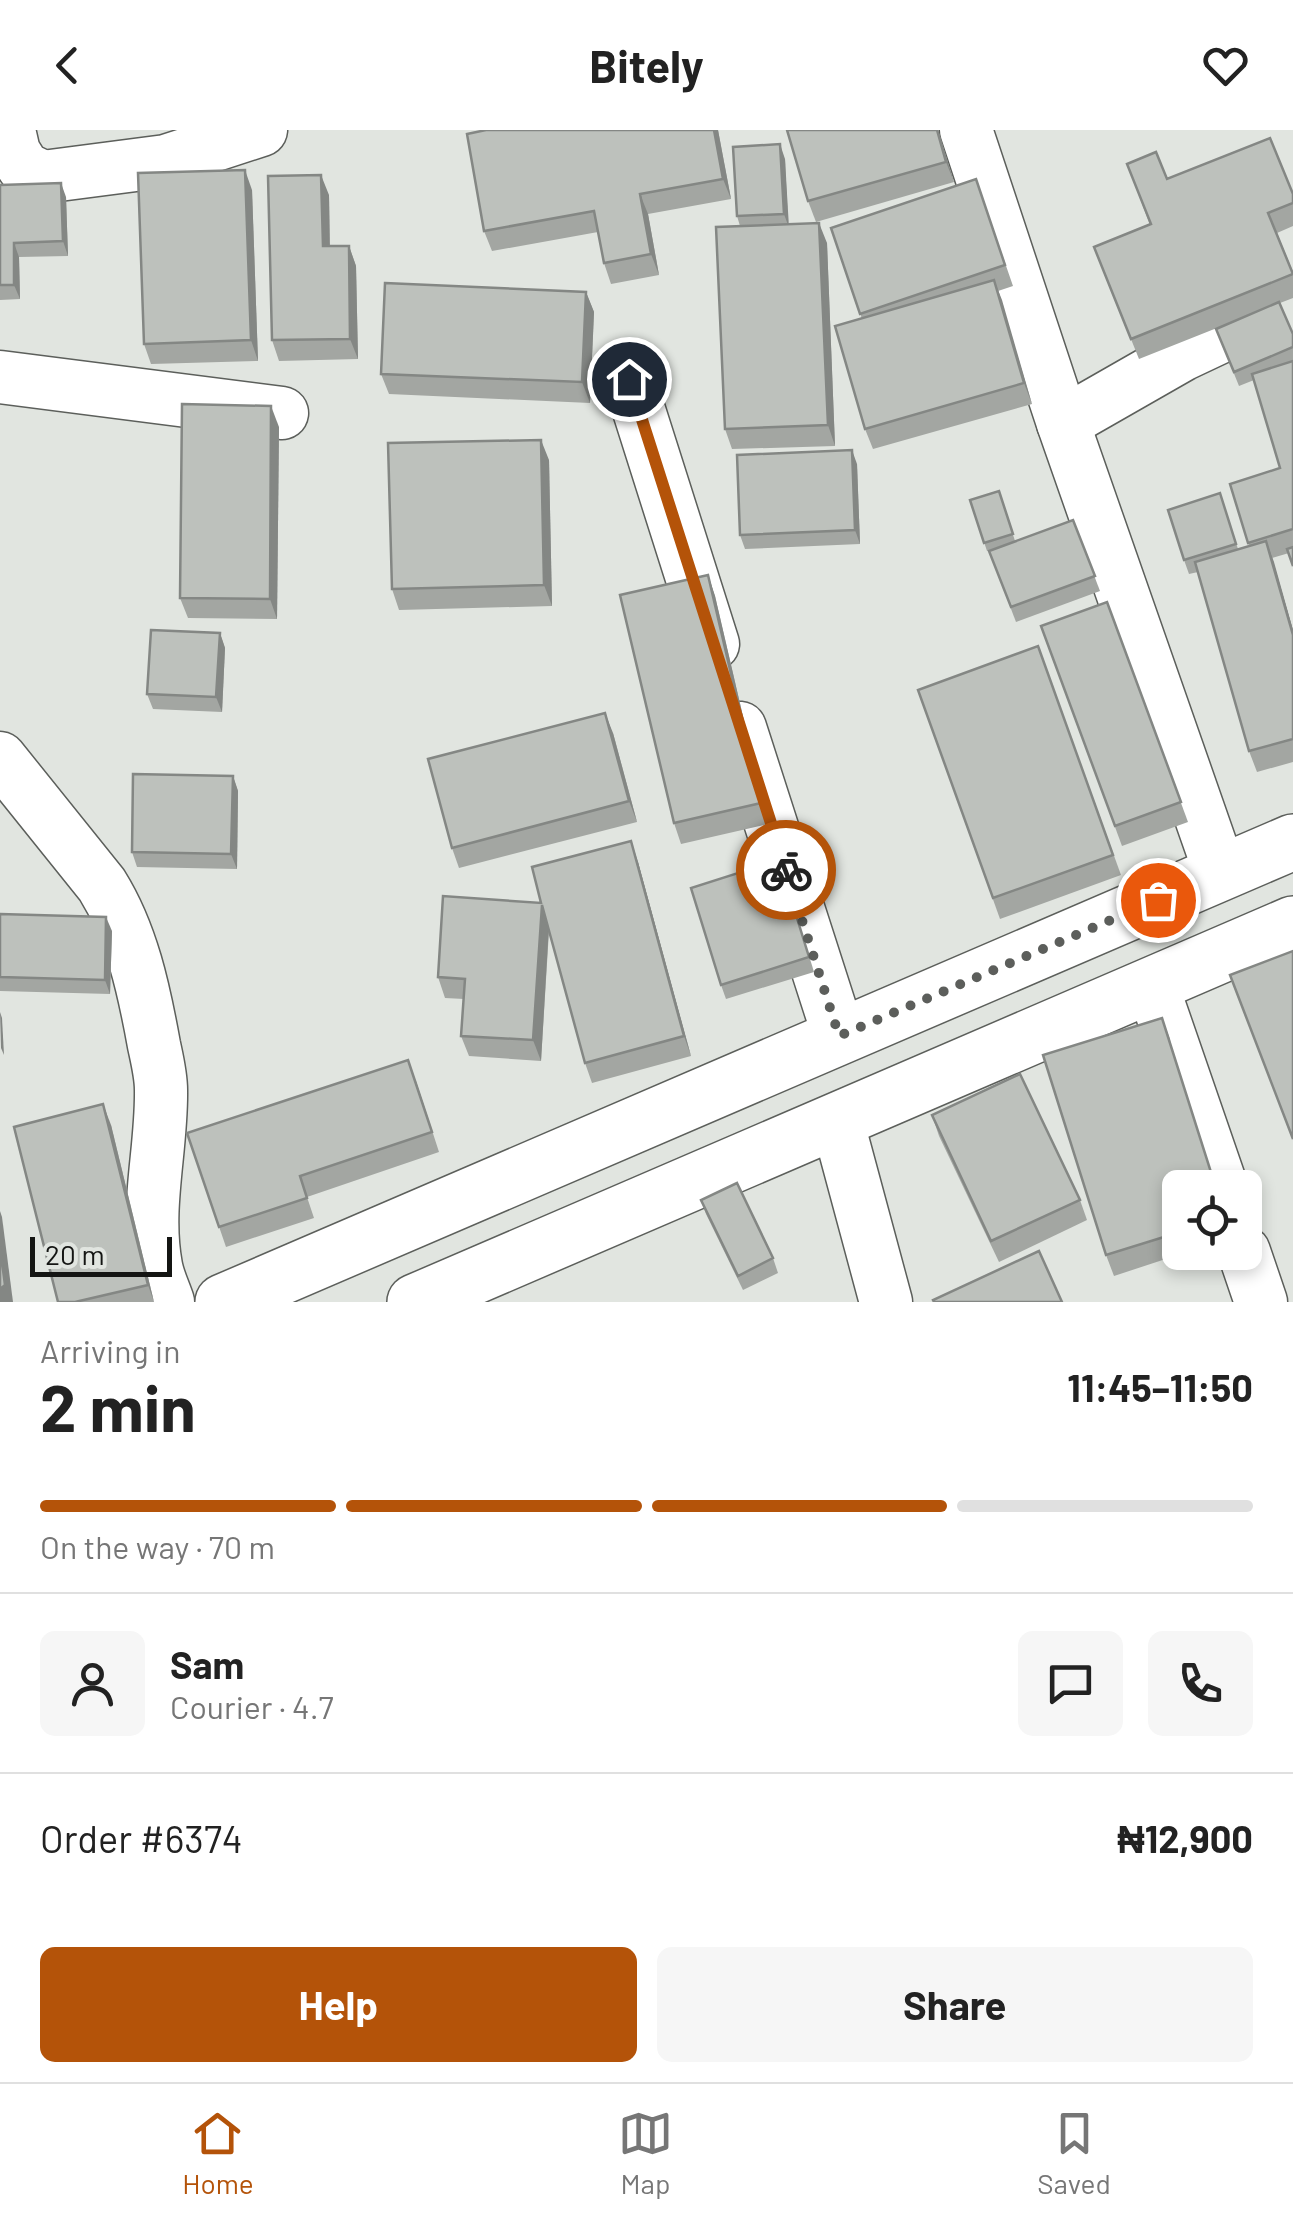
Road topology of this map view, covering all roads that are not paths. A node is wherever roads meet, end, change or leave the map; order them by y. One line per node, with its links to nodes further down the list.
1 (9, 130): 2 (street)
2 (261, 130)
3 (966, 130): 8 (street)
4 (1254, 322): 8 (street)
5 (0, 378): 7 (street)
6 (629, 379): 14 (street)
7 (282, 413)
8 (1063, 422): 11 (street)
9 (0, 758): 18 (street)
10 (1293, 842): 11 (main road)
11 (1220, 872): 14 (main road)
12 (1293, 924): 13 (main road)
13 (1152, 985): 15 (main road); 16 (street)
14 (839, 1036): 19 (main road)
15 (837, 1120): 20 (main road); 21 (street)
16 (1216, 1170)
17 (1250, 1270): 22 (street)
18 (168, 1302)
19 (223, 1302)
20 (415, 1302)
21 (886, 1302)
22 (1261, 1302)

